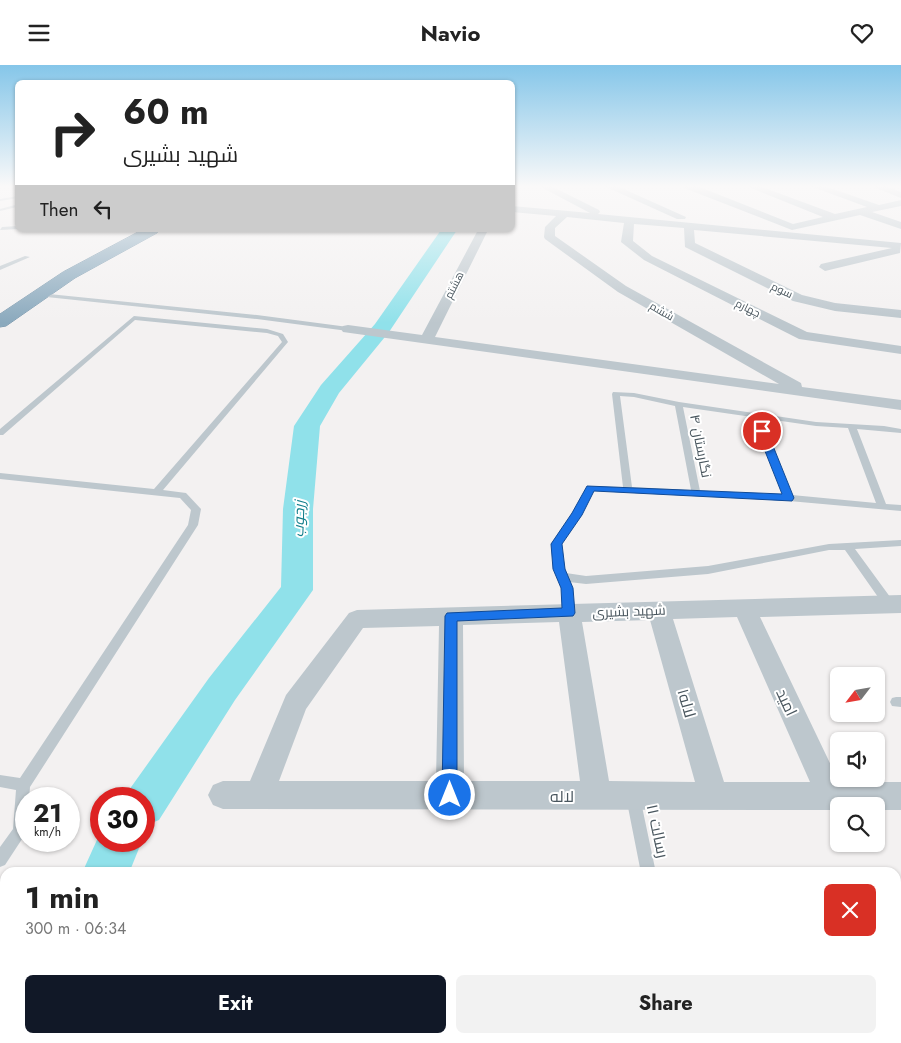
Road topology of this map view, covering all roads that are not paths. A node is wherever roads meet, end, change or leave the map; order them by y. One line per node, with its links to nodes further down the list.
1 (148, 232): 12 (highway)
2 (482, 232): 16 (street, هشتم)
3 (550, 232): 18 (street, ششم)
4 (628, 232): 17 (street, چهارم)
5 (687, 232): 13 (street, سوم)
6 (777, 232): 7 (street)
7 (901, 246)
8 (901, 250): 10 (street)
9 (27, 257): 11 (lane)
10 (825, 267)
11 (0, 268)
12 (39, 295): 14 (highway); 15 (lane)
13 (901, 314)
14 (0, 322)
15 (348, 329): 16 (street)
16 (422, 340): 18 (street)
17 (901, 350)
18 (806, 392): 20 (street)
19 (679, 403): 21 (lane); 26 (lane); 28 (lane, نگارستان ۴)
20 (901, 405)
21 (755, 414): 22 (lane); 29 (lane)
22 (852, 427): 23 (lane); 30 (lane)
23 (901, 431)
24 (0, 433): 27 (lane)
25 (0, 476): 27 (lane)
26 (628, 491): 28 (lane); 34 (lane)
27 (156, 493): 41 (lane)
28 (696, 494): 29 (lane)
29 (789, 498): 30 (lane)
30 (882, 506): 31 (lane)
31 (901, 508)
32 (901, 543): 33 (lane)
33 (848, 546): 34 (lane); 35 (lane)
34 (564, 577): 38 (lane)
35 (895, 604): 36 (street, شهید بشیری)
36 (744, 608): 37 (street, شهید بشیری); 48 (street, امید)
37 (659, 611): 38 (street, شهید بشیری); 47 (street, لاله۱)
38 (568, 613): 39 (street, شهید بشیری); 45 (street)
39 (451, 616): 43 (street, شهید بشیری); 44 (street)
40 (0, 781): 41 (lane)
41 (23, 785): 50 (lane)
42 (223, 795): 43 (street, لاله)
43 (259, 795): 44 (street, لاله)
44 (450, 795): 45 (street, لاله)
45 (597, 796): 46 (street, لاله)
46 (633, 796): 47 (street, لاله); 51 (lane, رسالت ۱۱)
47 (714, 796): 48 (street, لاله)
48 (831, 796): 49 (street, لاله)
49 (901, 796)
50 (0, 860)
51 (648, 867)

